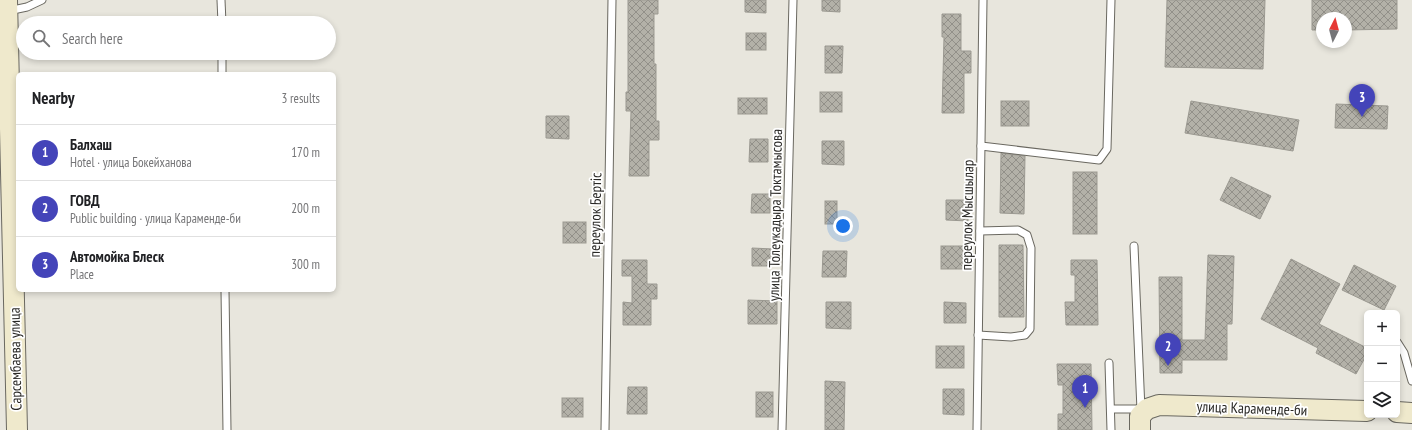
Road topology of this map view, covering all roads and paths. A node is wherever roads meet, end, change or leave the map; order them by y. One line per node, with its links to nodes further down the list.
1 (42, 0): 7 (lane)
2 (221, 0): 8 (lane)
3 (612, 0): 26 (lane, переулок Бертіс)
4 (794, 0): 27 (lane, улица Толеукадыра Токтамысова)
5 (983, 0): 11 (lane, переулок Мысшылар)
6 (1111, 0): 11 (lane)
7 (8, 6): 24 (street, Сарсембаева улица)
8 (222, 16)
9 (222, 60): 10 (lane)
10 (222, 72)
11 (981, 146): 12 (lane, переулок Мысшылар)
12 (980, 231): 15 (lane, переулок Мысшылар); 15 (lane)
13 (1134, 246): 23 (lane)
14 (225, 292): 25 (lane)
15 (978, 335): 28 (lane, переулок Мысшылар)
16 (1400, 346): 18 (lane)
17 (1109, 363): 19 (lane)
18 (1412, 381)
19 (1111, 409): 23 (lane); 29 (lane)
20 (1364, 411): 23 (street, улица Караменде-би)
21 (1400, 412): 22 (street)
22 (1412, 413)
23 (1140, 418)
24 (17, 430)
25 (227, 430)
26 (605, 430)
27 (782, 430)
28 (977, 430)
29 (1111, 430)

